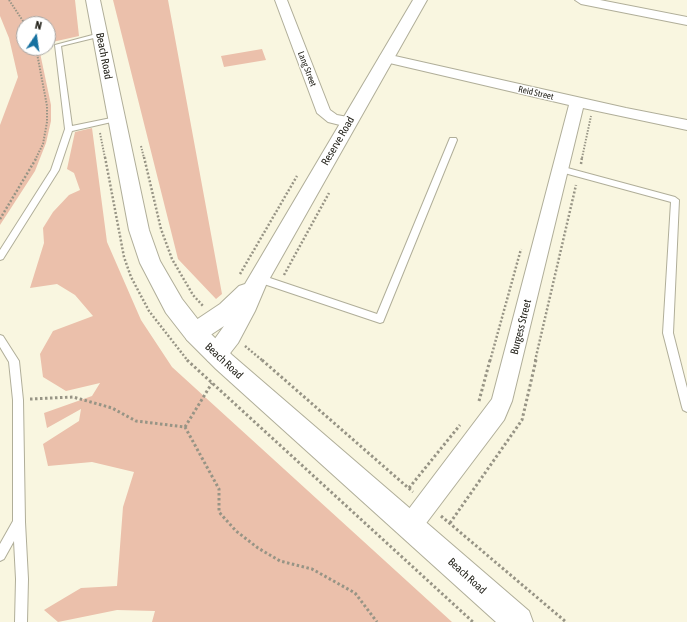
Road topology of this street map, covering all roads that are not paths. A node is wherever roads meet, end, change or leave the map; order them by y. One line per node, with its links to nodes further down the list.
1 (93, 0): 6 (main road, Beach Road)
2 (281, 0): 10 (street, Lang Street)
3 (420, 0): 7 (main road, Reserve Road)
4 (581, 0): 5 (street)
5 (687, 21)
6 (100, 35): 9 (main road, Beach Road); 12 (lane)
7 (386, 58): 8 (street, Reid Street); 10 (main road, Reserve Road)
8 (577, 102): 11 (street, Reid Street); 14 (street, Burgess Street)
9 (116, 119): 12 (lane); 17 (main road, Beach Road)
10 (348, 122): 16 (main road, Reserve Road)
11 (687, 125)
12 (69, 129): 15 (lane)
13 (453, 140): 16 (lane)
14 (560, 169): 20 (lane); 22 (street, Burgess Street)
15 (0, 257)
16 (257, 280): 17 (main road, Reserve Road); 19 (main road, Reserve Road)
17 (195, 333): 19 (main road, Beach Road)
18 (0, 339): 21 (lane)
19 (216, 354): 22 (main road, Beach Road)
20 (687, 407)
21 (19, 522): 23 (lane); 24 (lane)
22 (410, 526): 25 (main road, Beach Road)
23 (0, 555)
24 (21, 622)
25 (518, 622)

